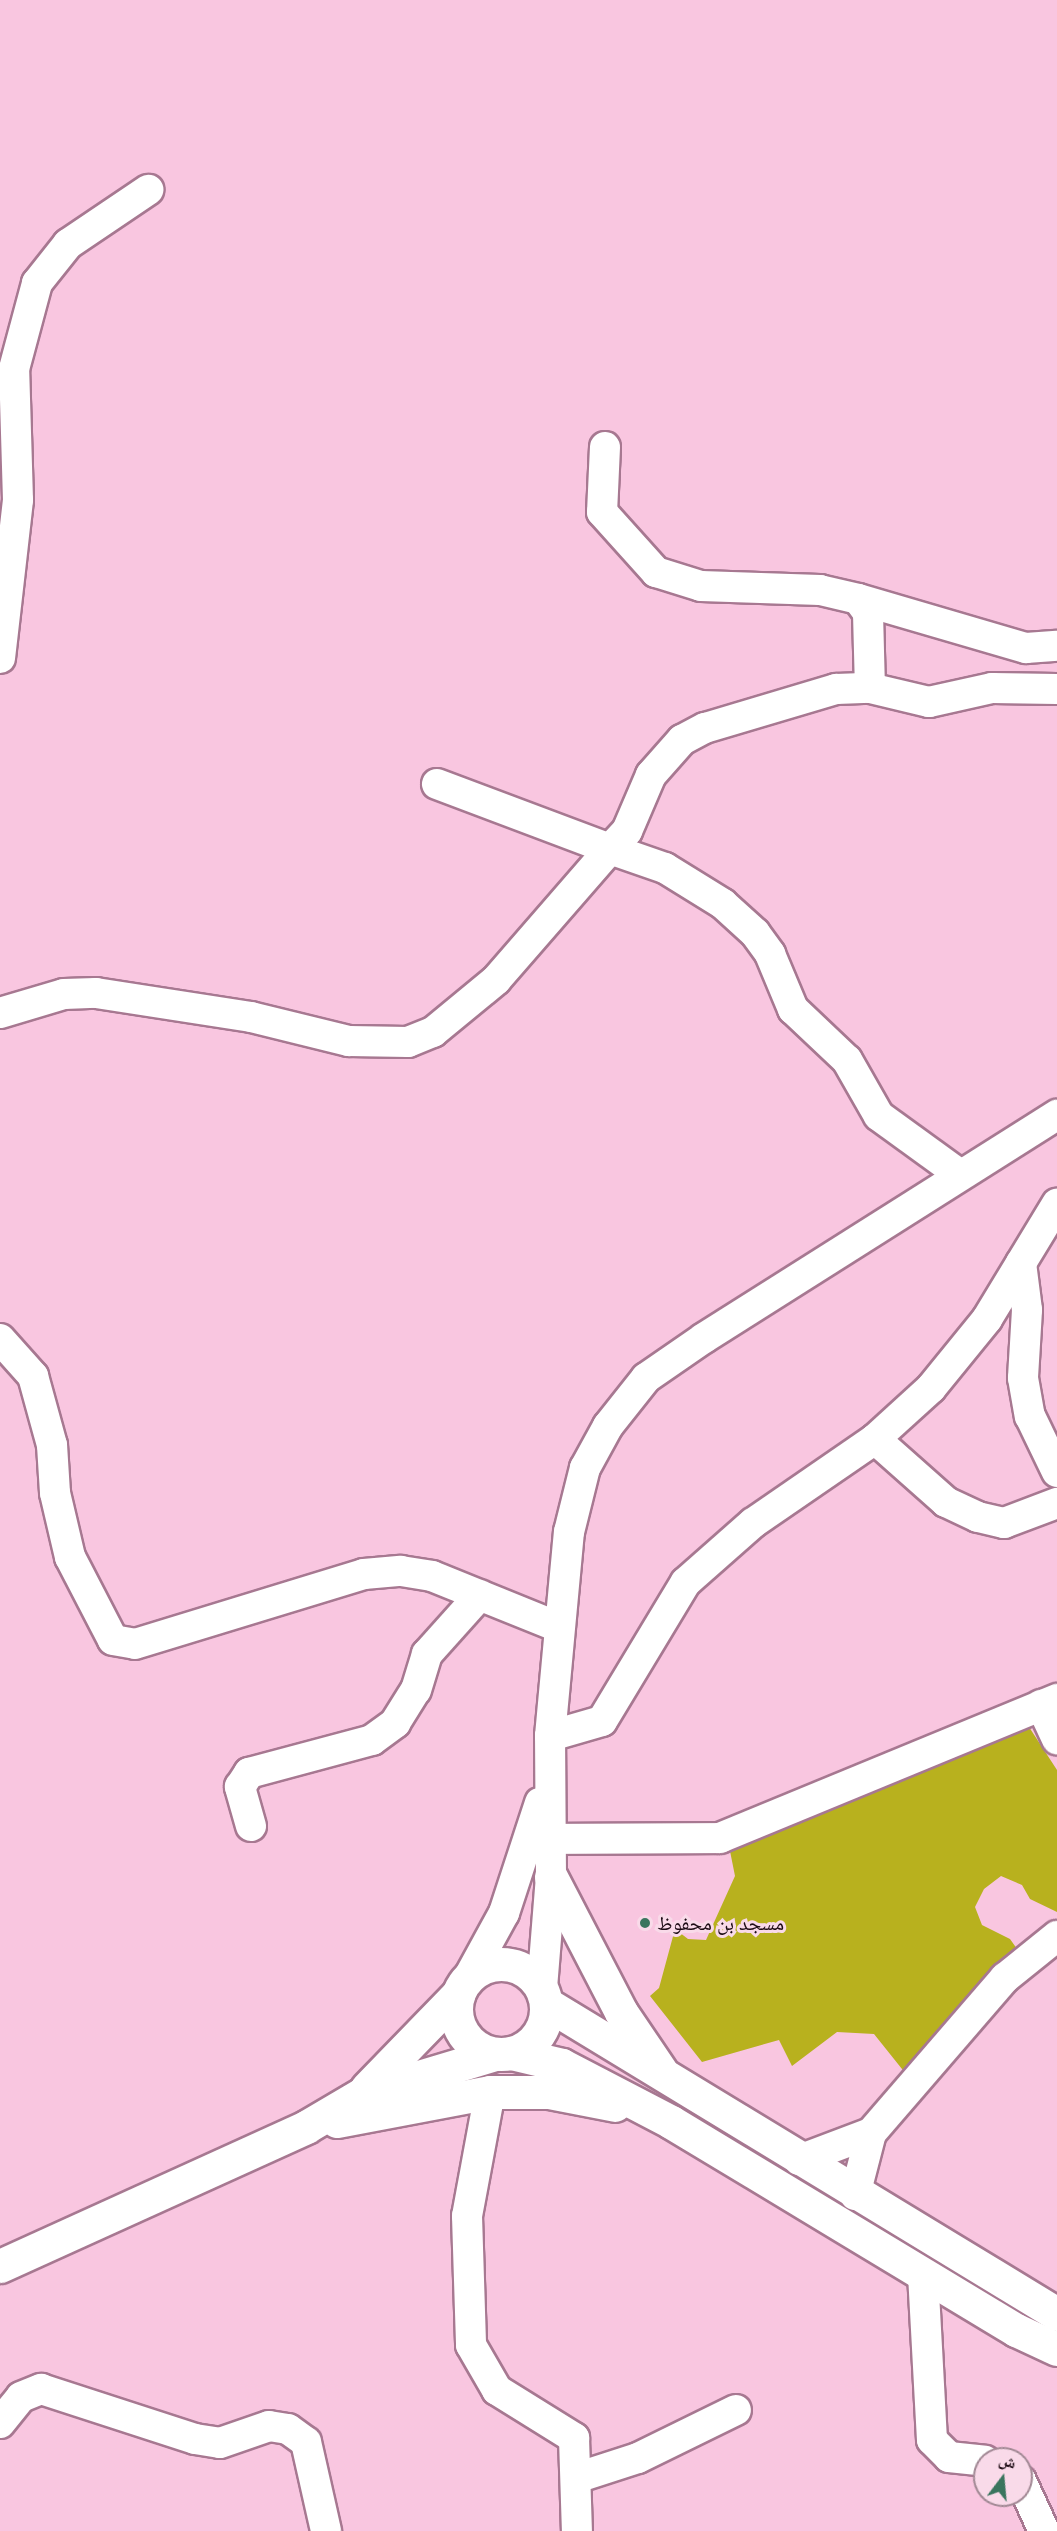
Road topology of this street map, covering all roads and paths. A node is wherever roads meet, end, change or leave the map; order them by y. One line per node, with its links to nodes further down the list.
1 (148, 190): 5 (street)
2 (605, 447): 3 (street)
3 (858, 599): 4 (street); 6 (street)
4 (1057, 646)
5 (0, 658)
6 (870, 688): 7 (street); 9 (street)
7 (1057, 689)
8 (437, 784): 9 (street)
9 (610, 849): 10 (street); 12 (street)
10 (0, 1013)
11 (1057, 1115): 12 (street)
12 (959, 1174): 20 (street)
13 (1057, 1204): 14 (street)
14 (1021, 1263): 16 (street); 17 (street)
15 (0, 1339): 19 (street)
16 (875, 1439): 18 (street); 22 (street)
17 (1057, 1472)
18 (1057, 1503)
19 (480, 1595): 20 (street); 25 (street)
20 (558, 1627): 22 (street)
21 (1049, 1702): 23 (street); 26 (street)
22 (550, 1736): 24 (street)
23 (1057, 1740)
24 (548, 1772): 26 (street); 29 (street)
25 (251, 1826)
26 (551, 1839): 27 (street)
27 (551, 1877): 30 (street); 32 (main road)
28 (1057, 1936): 37 (street)
29 (464, 1985): 30 (main road); 31 (main road); 34 (main road)
30 (544, 1996): 31 (main road); 32 (main road)
31 (503, 2054): 34 (main road); 35 (main road)
32 (669, 2083): 38 (main road)
33 (490, 2092): 35 (main road); 36 (main road); 47 (street)
34 (362, 2094): 36 (main road)
35 (671, 2122): 41 (main road)
36 (306, 2127): 40 (main road)
37 (871, 2133): 38 (street); 39 (street)
38 (799, 2160): 39 (main road)
39 (855, 2195): 42 (main road)
40 (0, 2266)
41 (923, 2274): 43 (main road); 46 (street)
42 (1057, 2314)
43 (1057, 2349)
44 (736, 2410): 47 (street)
45 (0, 2423): 49 (street)
46 (973, 2460)
47 (576, 2478): 50 (street)
48 (1033, 2507): 51 (street)
49 (326, 2531)
50 (577, 2531)
51 (1044, 2531)

